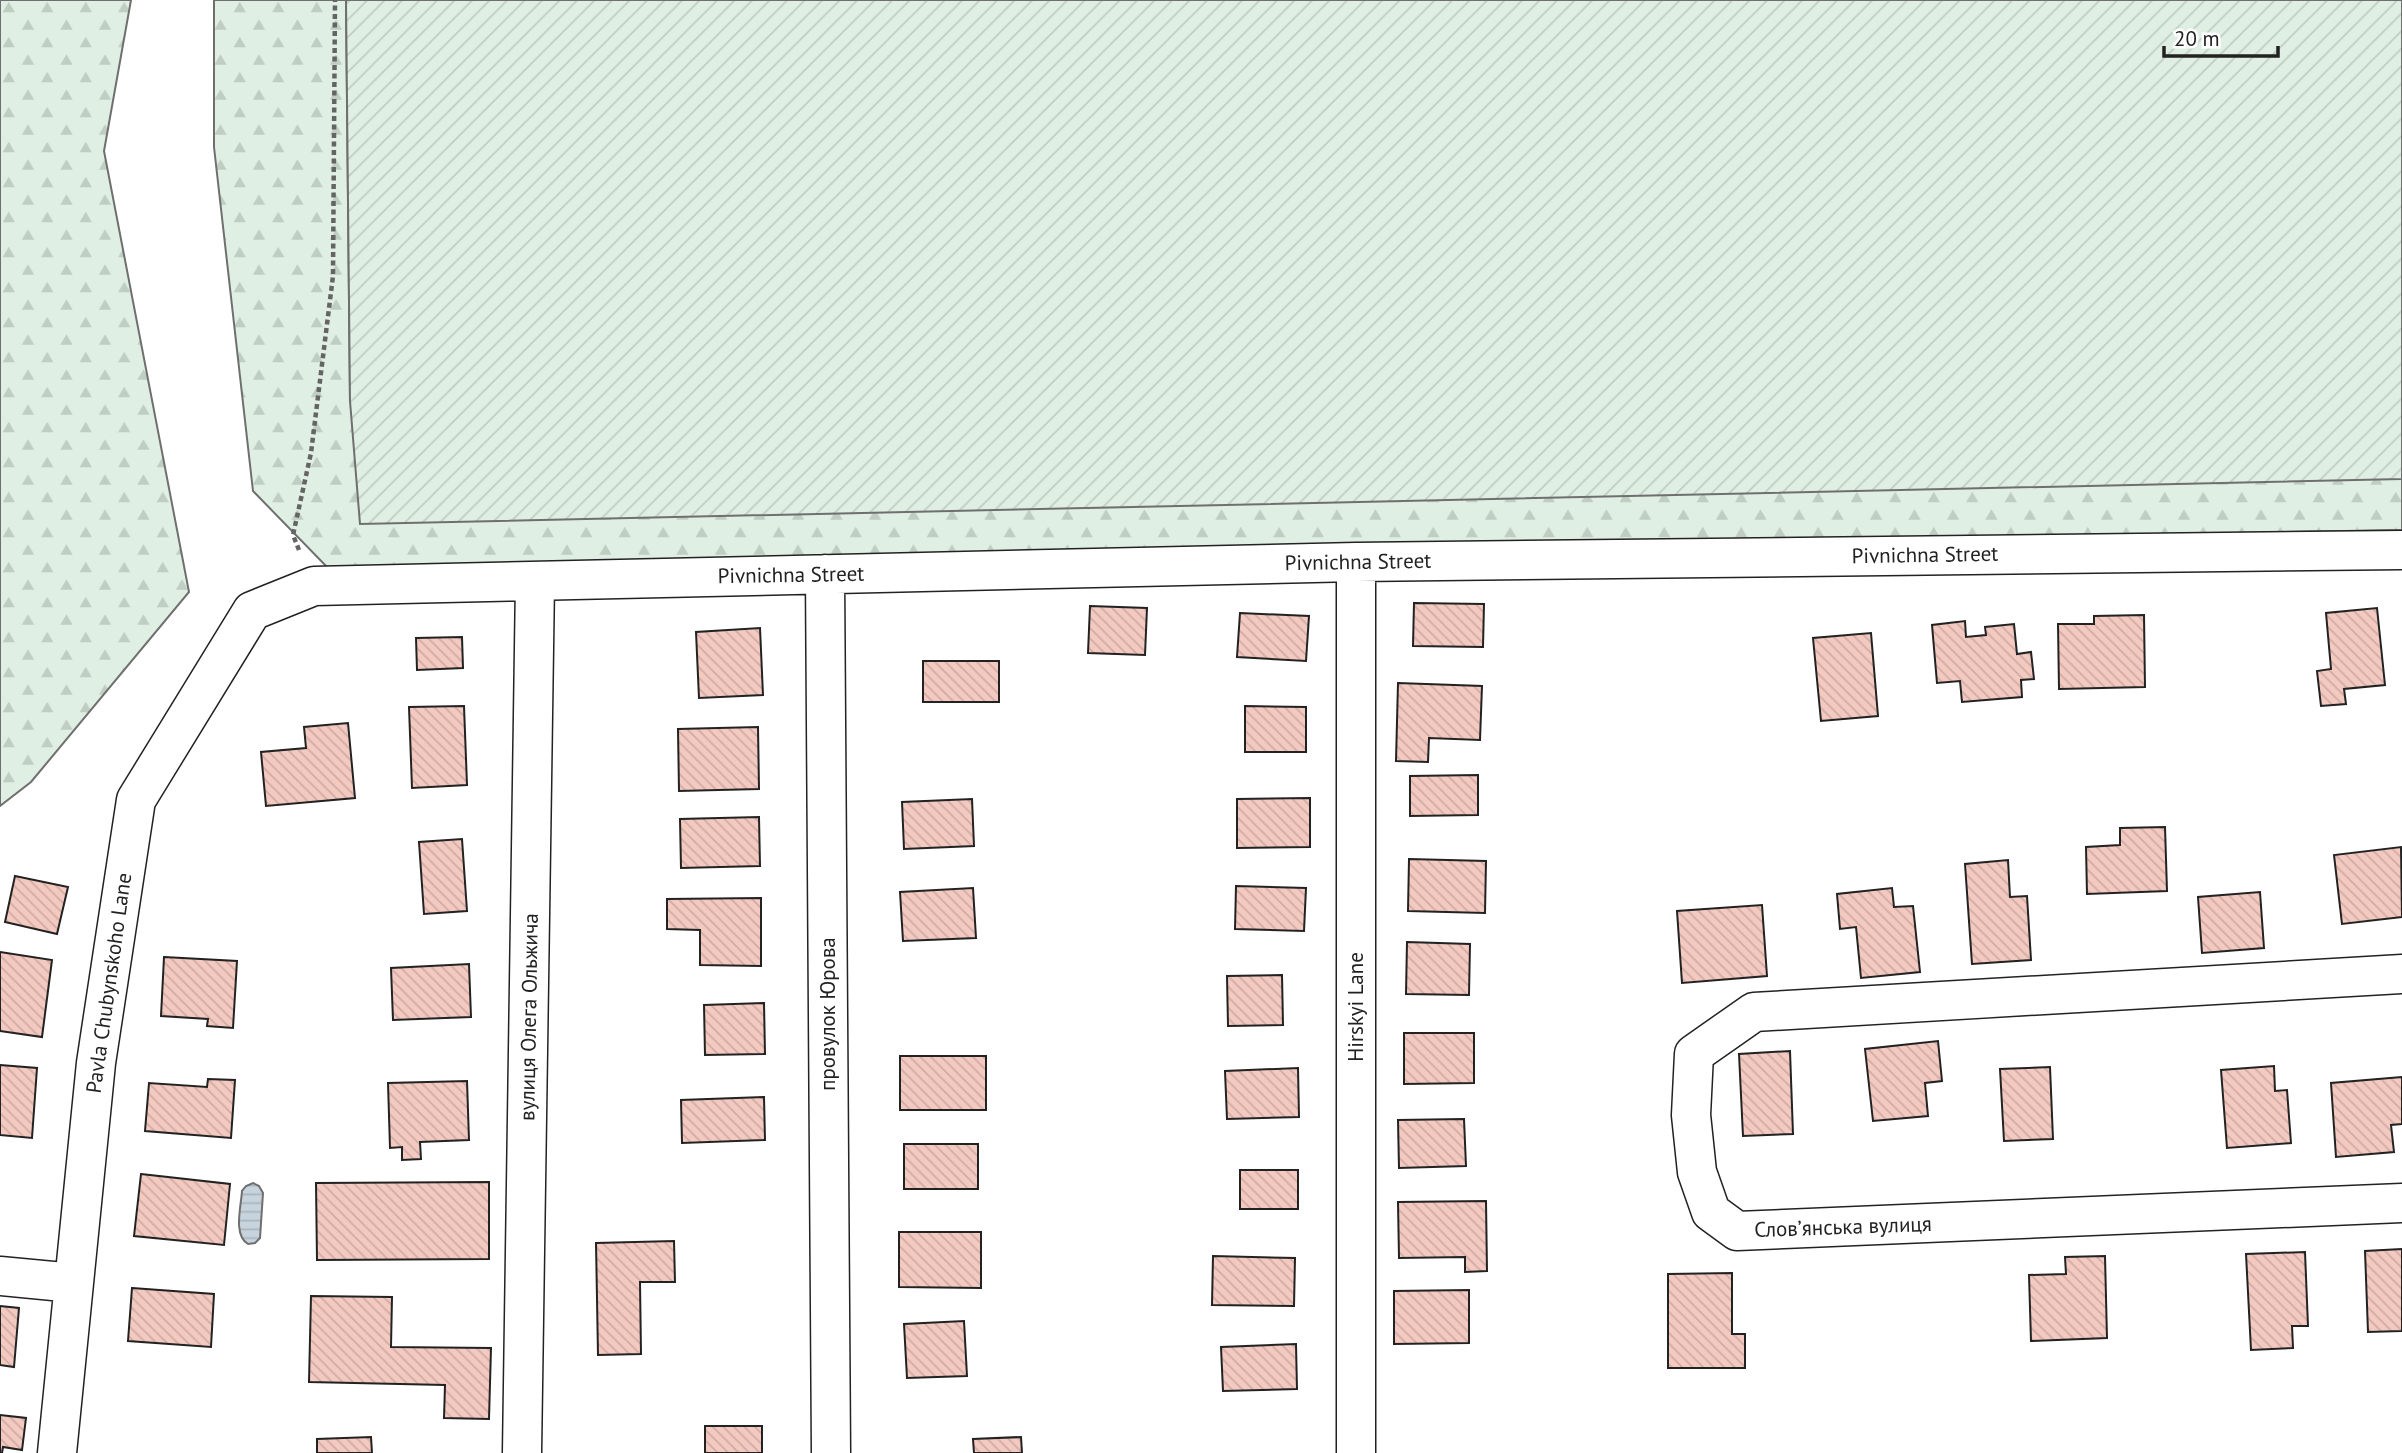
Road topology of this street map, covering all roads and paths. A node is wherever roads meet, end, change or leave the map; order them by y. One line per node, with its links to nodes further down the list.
1 (335, 0): 6 (path)
2 (2402, 550): 3 (street, Pivnichna Street)
3 (1356, 562): 4 (street, Pivnichna Street); 14 (street, Hirskyi Lane)
4 (825, 575): 5 (street, Pivnichna Street); 13 (street, провулок Юрова)
5 (535, 581): 6 (street, Pivnichna Street); 12 (street, вулиця Олега Ольжича)
6 (314, 586): 10 (street, Pavla Chubynskoho Lane)
7 (2402, 974): 8 (street, Словʼянська вулиця)
8 (2402, 1203)
9 (0, 1276): 10 (street)
10 (74, 1283): 11 (street, Pavla Chubynskoho Lane)
11 (57, 1453)
12 (523, 1453)
13 (831, 1453)
14 (1356, 1453)

